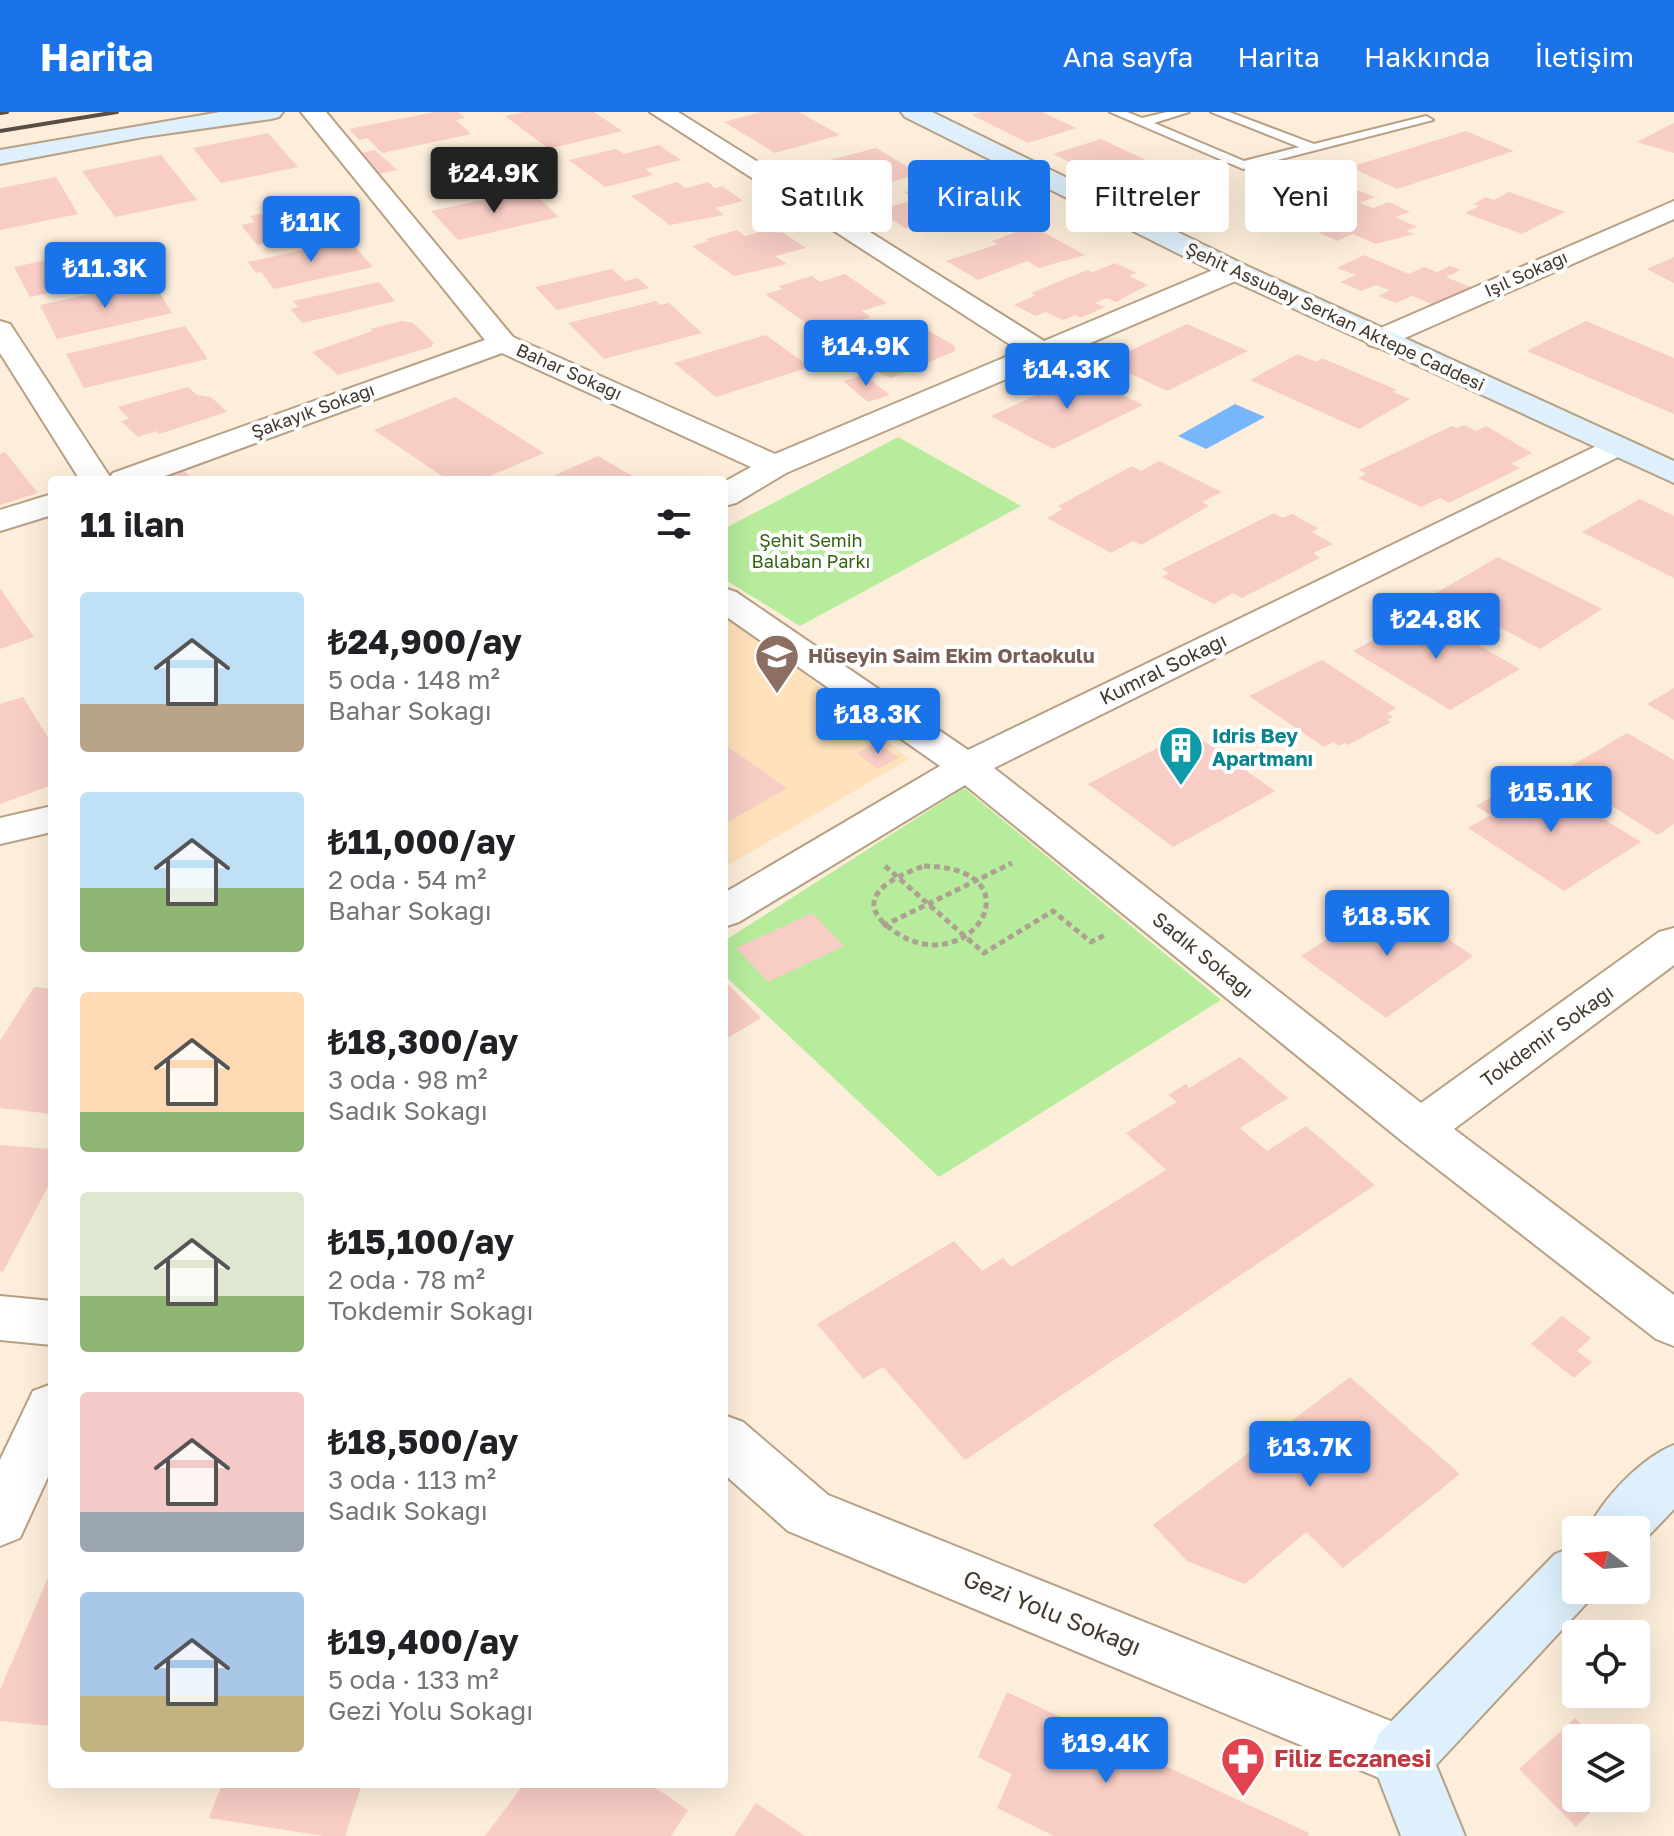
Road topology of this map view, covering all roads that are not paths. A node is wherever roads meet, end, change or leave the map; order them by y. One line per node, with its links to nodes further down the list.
1 (271, 112): 11 (street)
2 (313, 112): 16 (street, Bahar Sokağı)
3 (662, 112): 17 (street)
4 (913, 112): 13 (street, Şehit Assubay Serkan Aktepe Caddesi)
5 (1116, 112): 9 (lane)
6 (1183, 112): 9 (lane)
7 (1217, 112): 10 (lane)
8 (1426, 120): 10 (lane)
9 (1142, 122): 10 (lane)
10 (1311, 147)
11 (0, 157)
12 (1674, 209): 15 (street, Işıl Sokağı)
13 (1235, 271): 15 (street, Şehit Assubay Serkan Aktepe Caddesi); 17 (street)
14 (0, 330): 21 (street)
15 (1379, 339): 18 (street, Şehit Assubay Serkan Aktepe Caddesi)
16 (503, 343): 19 (street, Bahar Sokağı); 22 (street, Şakayık Sokağı)
17 (1043, 353): 19 (street)
18 (1613, 447): 20 (street, Şehit Assubay Serkan Aktepe Caddesi); 27 (street, Kumral Sokağı)
19 (775, 466): 23 (street)
20 (1674, 473)
21 (93, 476)
22 (135, 476)
23 (728, 494)
24 (48, 505): 25 (street)
25 (0, 521)
26 (728, 602): 27 (street, Sadık Sokağı)
27 (967, 767): 30 (street, Kumral Sokağı); 32 (street, Sadık Sokağı)
28 (48, 820): 29 (street)
29 (0, 831)
30 (728, 910)
31 (1674, 943): 32 (street, Tokdemir Sokağı)
32 (1420, 1129): 35 (street, Sadık Sokağı)
33 (0, 1318): 34 (street)
34 (48, 1323)
35 (1674, 1324)
36 (48, 1417): 40 (street)
37 (728, 1443): 42 (street, Gezi Yolu Sokağı)
38 (1674, 1470): 39 (street)
39 (1630, 1516)
40 (0, 1520)
41 (1562, 1588): 42 (street)
42 (1401, 1756): 43 (street)
43 (1433, 1836)

